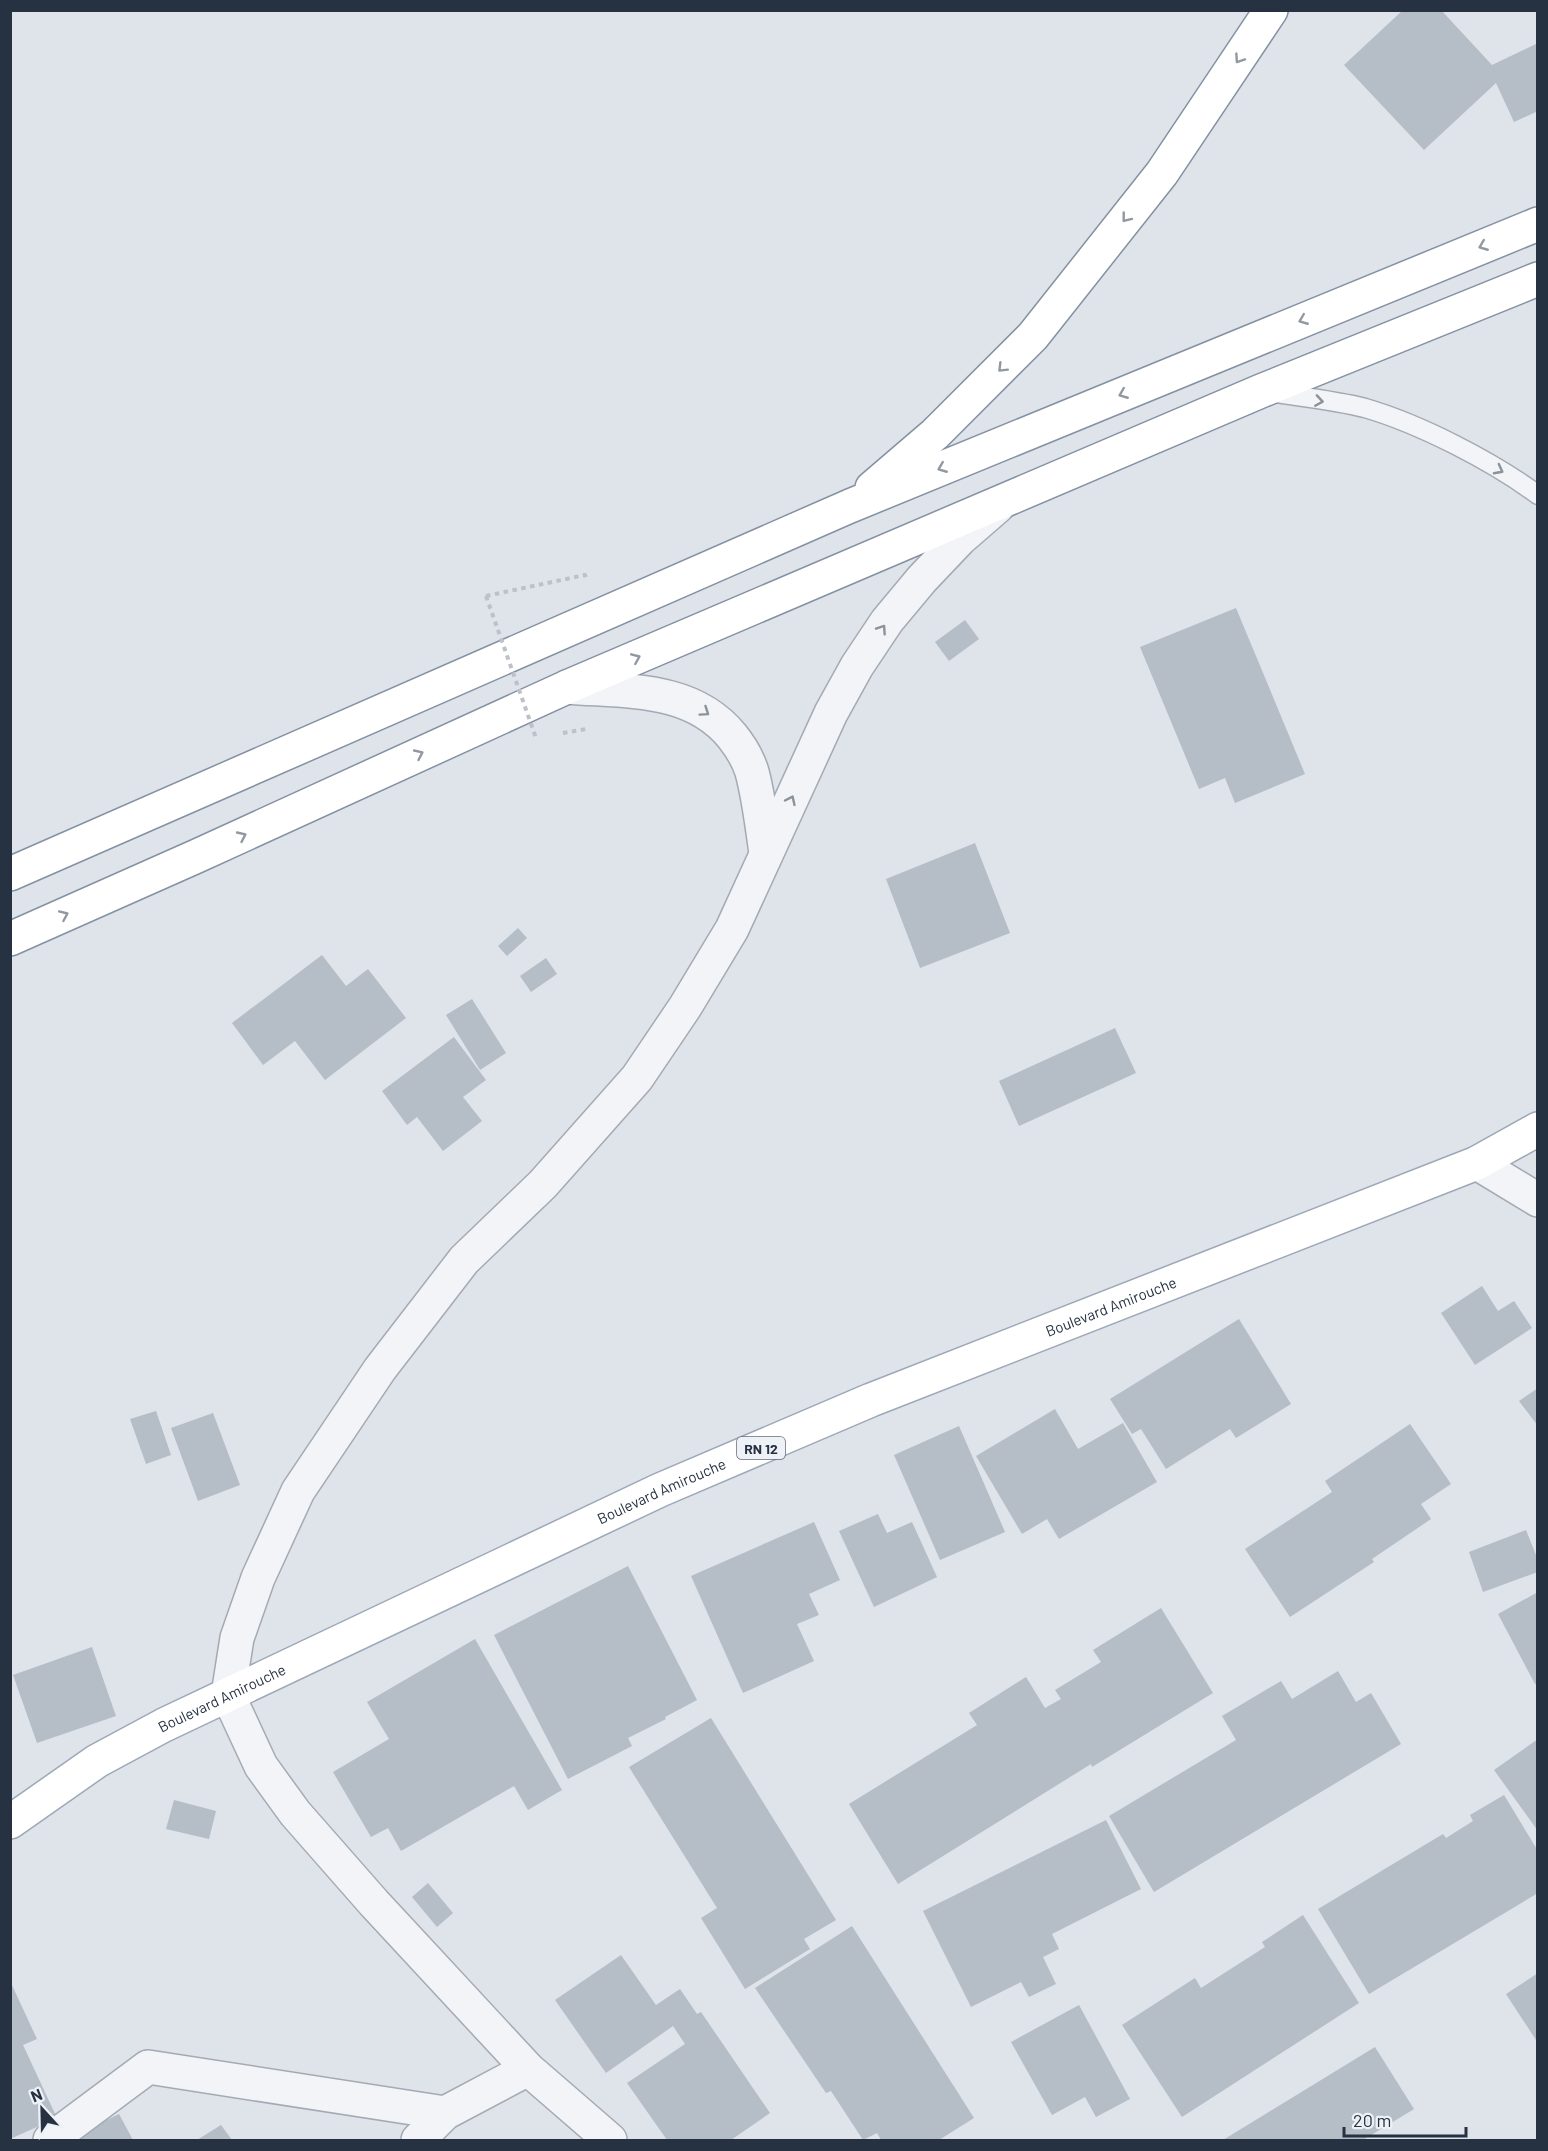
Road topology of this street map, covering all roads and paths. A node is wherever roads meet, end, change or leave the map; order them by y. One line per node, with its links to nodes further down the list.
1 (1271, 10): 7 (main road, one-way to 7)
2 (1538, 224): 7 (main road, one-way to 7)
3 (1538, 279): 4 (main road)
4 (1261, 391): 5 (lane, one-way to 5); 6 (main road)
5 (1538, 495)
6 (1001, 504): 9 (main road, one-way to 6); 11 (street, one-way to 6)
7 (850, 506): 12 (main road)
8 (585, 575): 10 (path, bridge)
9 (567, 687): 11 (street, one-way to 11); 13 (main road, one-way to 9)
10 (536, 738)
11 (766, 853): 17 (street)
12 (10, 874)
13 (10, 939)
14 (1538, 1129): 15 (main road, Boulevard Amirouche / RN 12)
15 (1477, 1163): 16 (street); 17 (main road, Boulevard Amirouche / RN 12)
16 (1538, 1200)
17 (228, 1695): 18 (main road, Boulevard Amirouche / RN 12); 19 (street)
18 (10, 1822)
19 (528, 2069): 20 (street); 23 (street)
20 (445, 2113): 21 (street); 22 (street)
21 (50, 2140)
22 (418, 2140)
23 (610, 2140)

